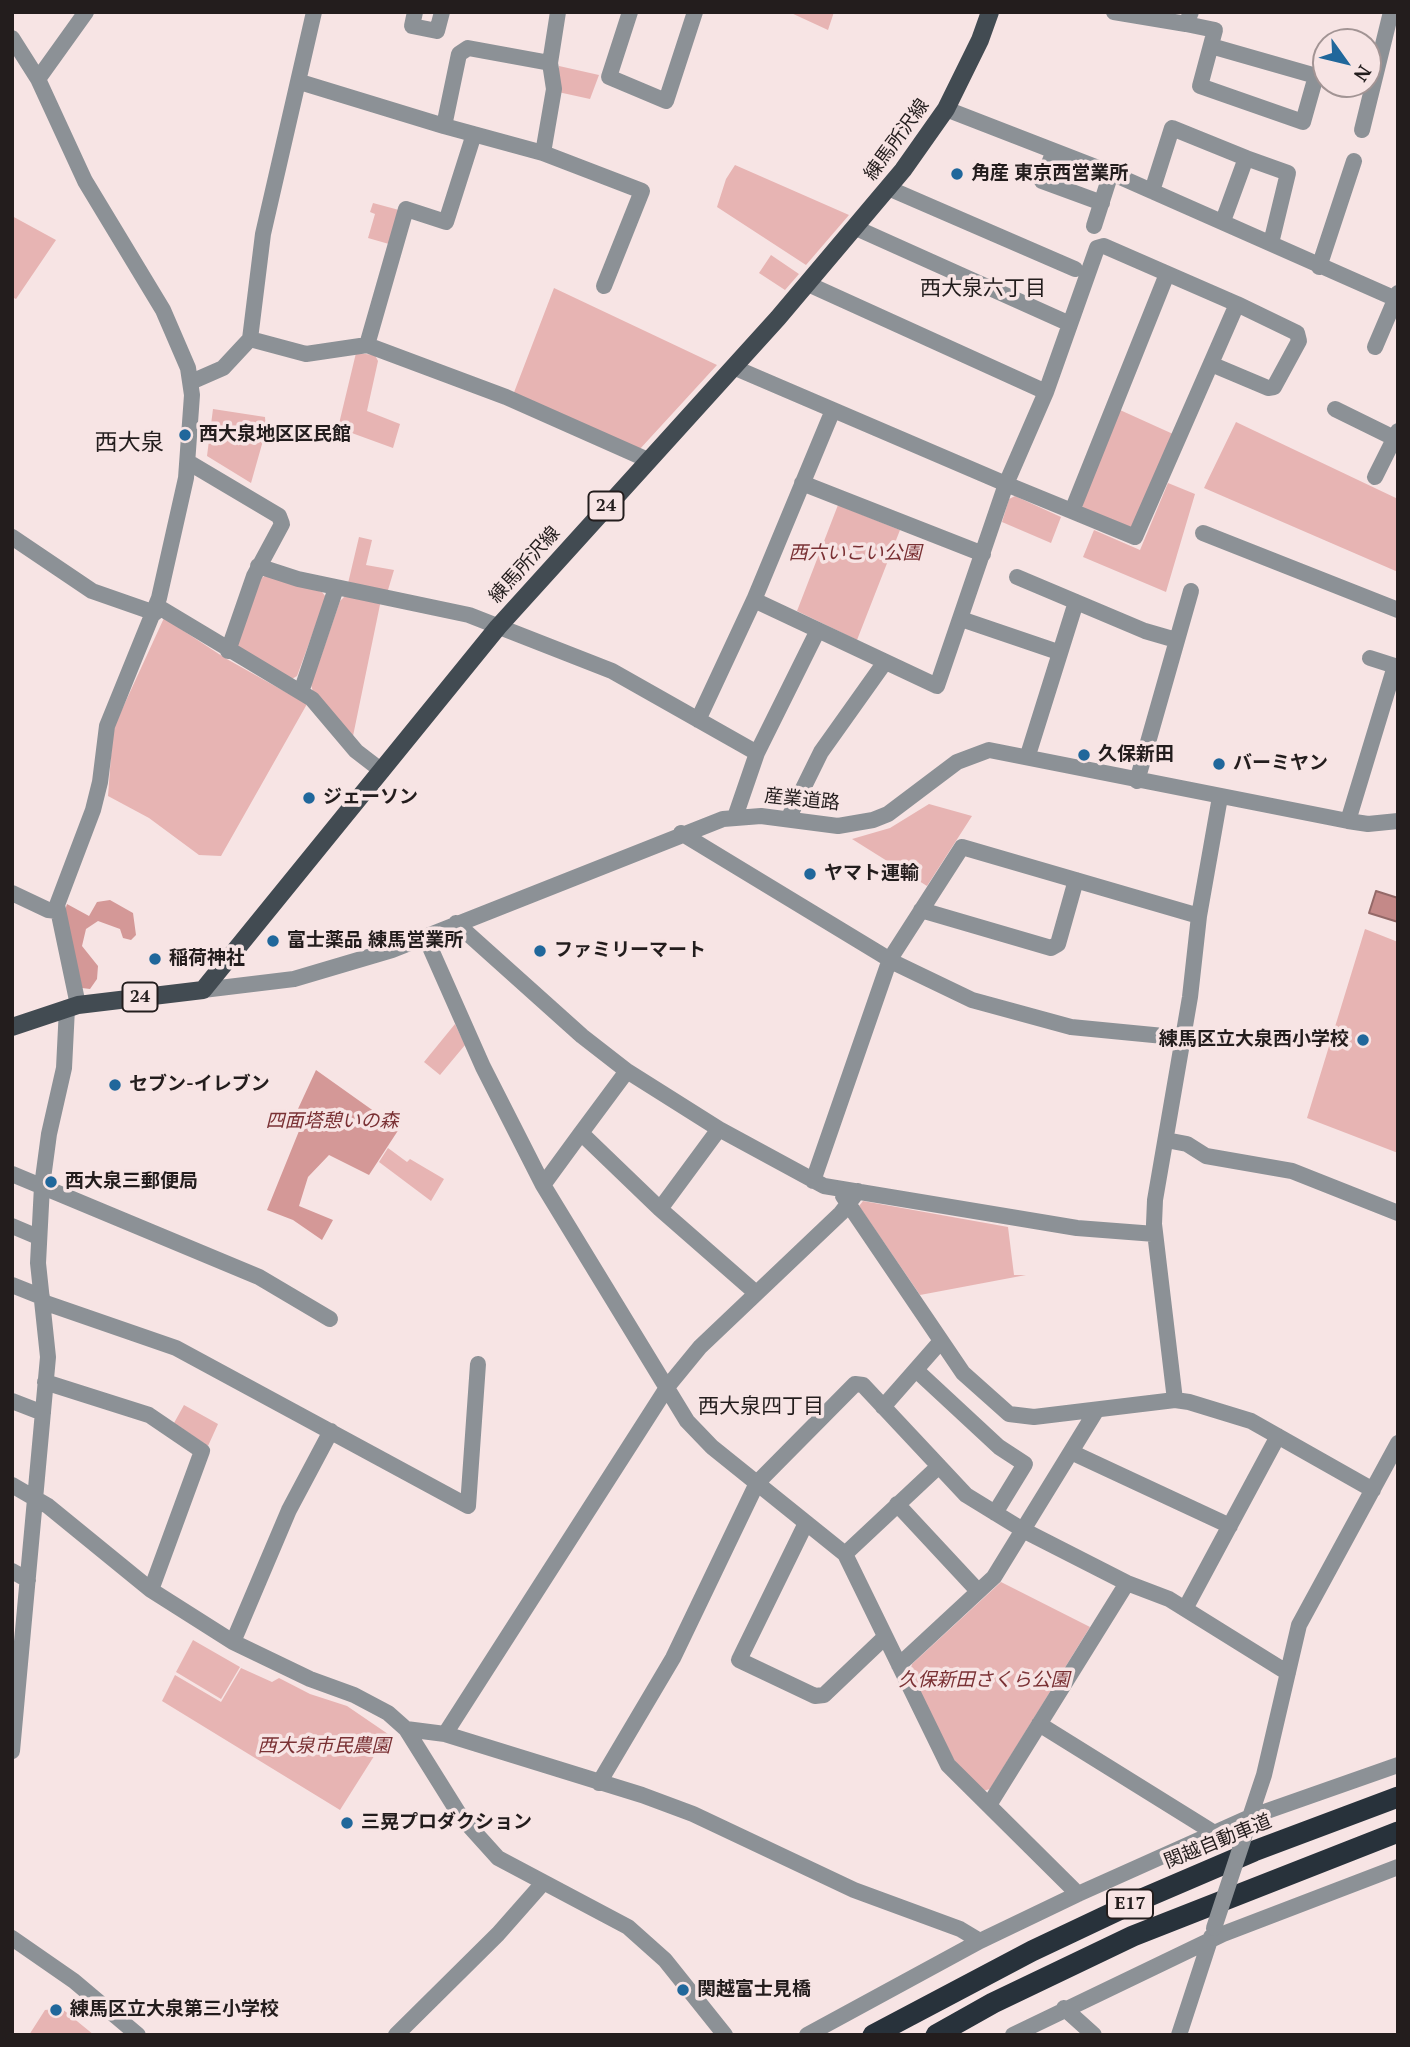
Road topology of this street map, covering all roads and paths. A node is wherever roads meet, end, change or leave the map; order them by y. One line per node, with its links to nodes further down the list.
1 (86, 12): 15 (street)
2 (314, 12): 16 (street)
3 (415, 12): 4 (street)
4 (442, 12)
5 (558, 12): 14 (street)
6 (630, 12): 7 (street)
7 (695, 12)
8 (990, 12): 17 (main road, 練馬所沢線 / 24)
9 (1114, 12): 11 (street)
10 (1391, 12): 19 (street)
11 (1189, 18): 13 (street)
12 (12, 38): 15 (street)
13 (1211, 46): 13 (street)
14 (550, 63): 18 (street); 22 (street)
15 (38, 79): 46 (street)
16 (300, 82): 18 (street); 41 (street)
17 (946, 108): 21 (street); 26 (main road, 練馬所沢線 / 24)
18 (444, 125): 20 (street)
19 (1362, 131)
20 (474, 134): 22 (street); 42 (street)
21 (1054, 151): 25 (street); 28 (street)
22 (543, 153): 37 (street)
23 (1246, 158): 27 (street); 29 (street); 32 (street)
24 (1354, 161): 33 (street)
25 (1111, 173): 27 (street); 28 (street)
26 (888, 188): 31 (main road, 練馬所沢線 / 24); 34 (street)
27 (1152, 191): 29 (street)
28 (1102, 203): 30 (street)
29 (1223, 221): 32 (street)
30 (1094, 226)
31 (856, 228): 36 (main road, 練馬所沢線 / 24); 40 (street)
32 (1271, 243): 33 (street)
33 (1319, 267): 38 (street)
34 (1075, 269)
35 (1167, 274): 39 (street); 40 (street); 57 (street)
36 (808, 284): 45 (main road, 練馬所沢線 / 24); 47 (street)
37 (604, 286)
38 (1397, 296): 43 (street)
39 (1237, 304): 44 (street); 44 (street)
40 (1070, 324): 47 (street)
41 (250, 339): 42 (street); 46 (street)
42 (367, 345): 52 (street)
43 (1376, 347)
44 (1211, 364): 57 (street)
45 (733, 367): 49 (street); 52 (main road, 練馬所沢線 / 24)
46 (191, 382): 53 (street)
47 (1046, 392): 56 (street)
48 (1335, 409): 50 (street)
49 (833, 410): 55 (street); 56 (street)
50 (1396, 434): 51 (street)
51 (1392, 457): 54 (street)
52 (648, 460): 70 (main road, 練馬所沢線 / 24)
53 (188, 462): 61 (street); 67 (street)
54 (1375, 477)
55 (802, 484): 60 (street); 65 (street)
56 (1006, 484): 57 (street); 60 (street)
57 (1072, 511)
58 (1203, 533): 68 (street)
59 (12, 537): 67 (street)
60 (983, 554): 69 (street)
61 (258, 566): 63 (street); 73 (street)
62 (1017, 577): 66 (street)
63 (336, 588): 70 (street); 77 (street)
64 (1191, 591): 72 (street)
65 (754, 600): 71 (street); 78 (street)
66 (1076, 602): 72 (street); 74 (street)
67 (156, 609): 73 (street); 92 (street)
68 (1398, 610)
69 (961, 618): 74 (street); 76 (street)
70 (498, 627): 78 (street); 81 (main road, 練馬所沢線 / 24)
71 (818, 630): 76 (street); 79 (street)
72 (1176, 640): 82 (street)
73 (228, 652): 77 (street)
74 (1058, 652): 80 (street)
75 (1370, 658): 86 (street)
76 (885, 662): 85 (street)
77 (301, 692): 81 (street)
78 (698, 720): 79 (street)
79 (757, 753): 84 (street)
80 (1028, 755): 82 (street, 産業道路); 85 (street, 産業道路)
81 (382, 771): 97 (main road, 練馬所沢線 / 24)
82 (1137, 780): 83 (street, 産業道路)
83 (1220, 797): 86 (street, 産業道路); 93 (street)
84 (735, 817): 85 (street, 産業道路); 88 (street, 産業道路)
85 (788, 819)
86 (1348, 821): 87 (street, 産業道路)
87 (1398, 821)
88 (681, 833): 94 (street, 産業道路); 96 (street)
89 (1076, 880): 91 (street); 91 (street); 93 (street)
90 (12, 893): 92 (street)
91 (921, 910): 96 (street)
92 (57, 911): 98 (street)
93 (1199, 916): 100 (street)
94 (456, 923): 95 (street, 産業道路); 101 (street)
95 (425, 936): 97 (street, 産業道路); 107 (street)
96 (890, 959): 100 (street); 106 (street)
97 (203, 990): 98 (main road, 24)
98 (72, 1007): 99 (main road, 24); 108 (street)
99 (12, 1027)
100 (1182, 1041): 104 (street)
101 (627, 1071): 102 (street); 103 (street)
102 (719, 1129): 106 (street); 110 (street)
103 (581, 1133): 107 (street); 110 (street)
104 (1166, 1140): 111 (street); 113 (street)
105 (12, 1174): 108 (street)
106 (813, 1181): 109 (street)
107 (542, 1185): 123 (street)
108 (42, 1186): 114 (street); 118 (street)
109 (853, 1198): 113 (street); 116 (street); 119 (street)
110 (660, 1209): 116 (street)
111 (1398, 1213)
112 (12, 1226): 114 (street)
113 (1155, 1234): 124 (street)
114 (38, 1237): 117 (street)
115 (12, 1285): 117 (street)
116 (756, 1293): 123 (street)
117 (42, 1299): 122 (street); 129 (street)
118 (330, 1319)
119 (941, 1341): 121 (street); 127 (street)
120 (478, 1364): 129 (street)
121 (916, 1370): 126 (street); 139 (street)
122 (46, 1382): 128 (street); 147 (street)
123 (667, 1386): 134 (street); 156 (street)
124 (1175, 1400): 127 (street); 130 (street)
125 (12, 1401): 128 (street)
126 (883, 1407): 133 (street); 134 (street)
127 (1096, 1411): 132 (street)
128 (43, 1413): 137 (street)
129 (331, 1431): 151 (street)
130 (1278, 1436): 136 (street); 141 (street)
131 (1398, 1443): 136 (street)
132 (1072, 1452): 141 (street); 142 (street)
133 (939, 1466): 138 (street); 139 (street)
134 (757, 1483): 140 (street); 159 (street)
135 (12, 1485): 137 (street)
136 (1373, 1490): 153 (street)
137 (36, 1498): 145 (street); 147 (street)
138 (897, 1504): 143 (street); 148 (street)
139 (995, 1513): 142 (street)
140 (806, 1524): 143 (street); 150 (street)
141 (1230, 1526): 149 (street)
142 (1023, 1530): 146 (street); 148 (street)
143 (845, 1554): 150 (street)
144 (12, 1571): 145 (street)
145 (28, 1580): 157 (street)
146 (1127, 1583): 149 (street); 154 (street)
147 (151, 1590): 151 (street)
148 (978, 1591): 152 (street)
149 (1185, 1609): 153 (street)
150 (885, 1637): 152 (street)
151 (233, 1642): 155 (street)
152 (898, 1665): 161 (street)
153 (1288, 1673): 162 (street)
154 (1039, 1724): 161 (street); 164 (street)
155 (405, 1729): 156 (street); 166 (street)
156 (445, 1734): 159 (street)
157 (12, 1751)
158 (1398, 1765): 162 (street)
159 (598, 1783): 170 (street)
160 (1398, 1797): 176 (highway, 関越自動車道 / E17)
161 (989, 1805): 167 (street)
162 (1248, 1823): 164 (street); 168 (street, bridge)
163 (1398, 1832): 177 (highway, E17)
164 (1216, 1834): 167 (street)
165 (1398, 1867): 168 (street)
166 (543, 1883): 173 (street); 174 (street)
167 (1078, 1894): 170 (street)
168 (1211, 1936): 171 (street); 180 (street)
169 (12, 1938): 172 (street)
170 (980, 1941): 175 (street)
171 (1064, 2008): 178 (street); 179 (street)
172 (138, 2035)
173 (396, 2035)
174 (725, 2035)
175 (807, 2035)
176 (873, 2035)
177 (936, 2035)
178 (1013, 2035)
179 (1094, 2035)
180 (1179, 2035)

